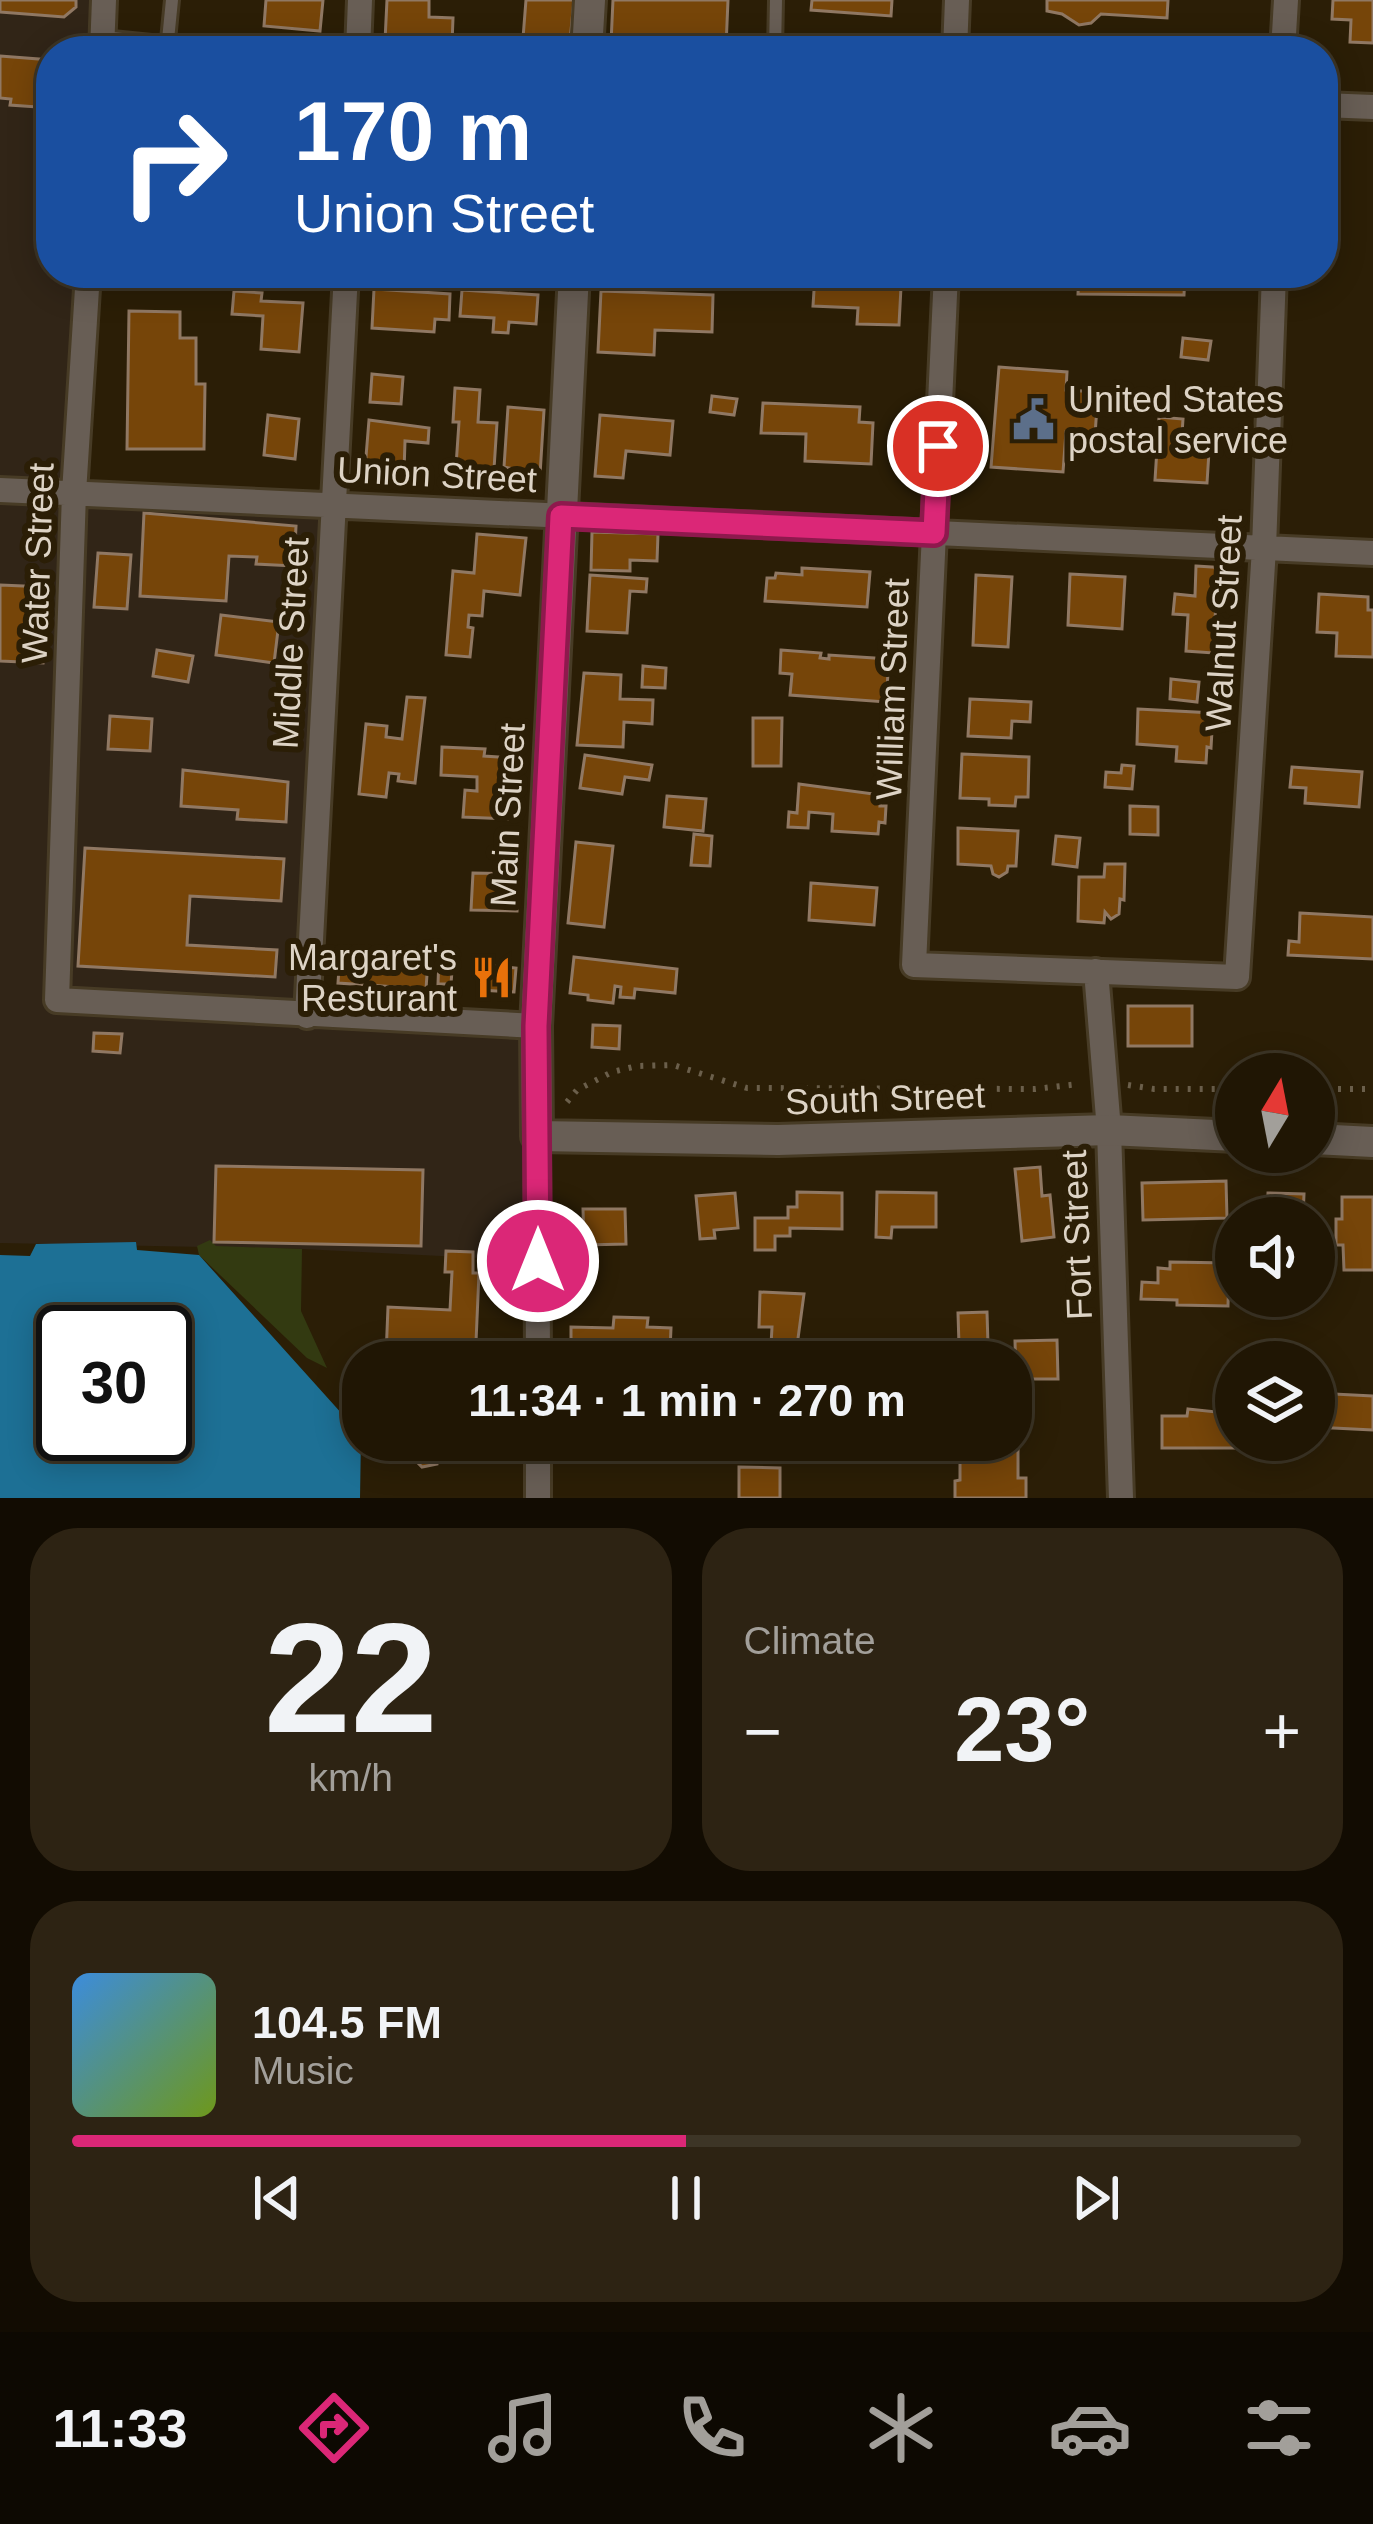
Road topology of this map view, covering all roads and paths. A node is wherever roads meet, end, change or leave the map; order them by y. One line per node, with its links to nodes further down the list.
1 (104, 0): 8 (street)
2 (172, 0): 9 (lane)
3 (360, 0): 10 (street)
4 (590, 0): 11 (street)
5 (776, 0): 12 (lane)
6 (957, 0): 13 (street)
7 (1286, 0): 14 (street)
8 (102, 36)
9 (168, 36)
10 (359, 36)
11 (588, 36)
12 (775, 36)
13 (956, 36)
14 (1284, 36)
15 (1338, 106): 16 (street)
16 (1373, 107)
17 (87, 288): 23 (street, Water Street)
18 (345, 288): 24 (street, Middle Street)
19 (573, 288): 25 (street, Main Street)
20 (945, 288): 26 (street, William Street)
21 (1273, 288): 27 (street, Walnut Street)
22 (0, 490): 23 (street, Union Street)
23 (74, 493): 24 (street, Union Street); 30 (street, Water Street)
24 (333, 506): 25 (street, Union Street); 30 (street, Middle Street)
25 (561, 516): 26 (street, Union Street); 31 (street, Main Street)
26 (934, 533): 27 (street, Union Street); 29 (street, William Street)
27 (1264, 548): 28 (street, Union Street); 29 (street, Walnut Street)
28 (1373, 553)
29 (1096, 971): 32 (street, Fort Street)
30 (307, 1016): 31 (street)
31 (536, 1026): 38 (street, Main Street)
32 (1104, 1081): 33 (path); 36 (street, Fort Street); 38 (path)
33 (1215, 1089)
34 (1335, 1089): 35 (path)
35 (1373, 1089)
36 (1109, 1130): 37 (street, South Street); 38 (street, South Street); 44 (street, Fort Street)
37 (1215, 1135)
38 (537, 1136): 41 (street, Main Street)
39 (1335, 1140): 40 (street)
40 (1373, 1142)
41 (538, 1341)
42 (538, 1461): 43 (street)
43 (538, 1498)
44 (1121, 1498)

